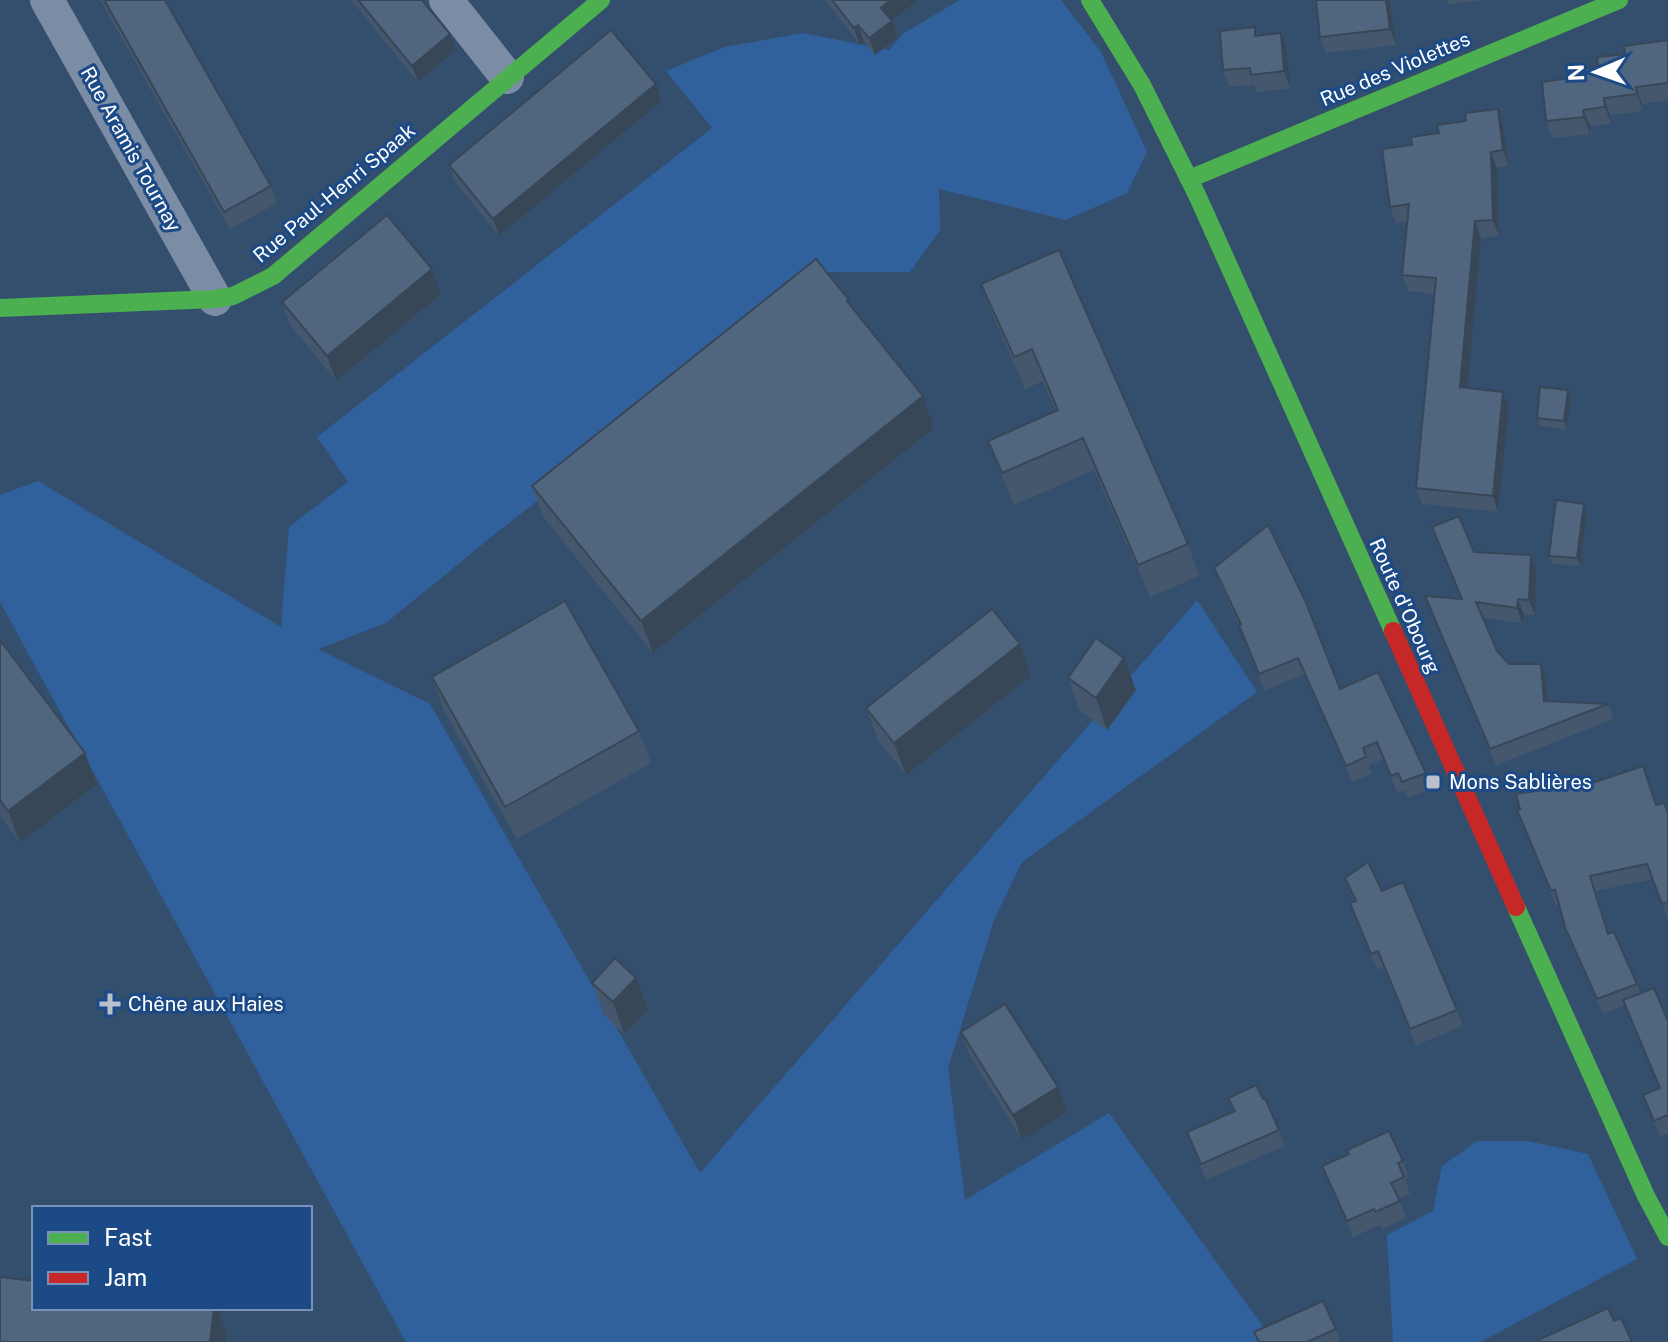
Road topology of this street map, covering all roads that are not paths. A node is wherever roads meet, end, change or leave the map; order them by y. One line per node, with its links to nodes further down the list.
1 (47, 0): 8 (street, Rue Aramis Tournay)
2 (446, 0): 6 (street)
3 (601, 0): 6 (main road, Rue Paul-Henri Spaak)
4 (1090, 0): 7 (main road, Route d'Obourg)
5 (1619, 0): 7 (main road, Rue des Violettes)
6 (507, 77): 8 (main road, Rue Paul-Henri Spaak)
7 (1189, 179): 10 (main road, Route d'Obourg)
8 (215, 299): 9 (main road, Rue Paul-Henri Spaak)
9 (0, 308)
10 (1668, 1237)

